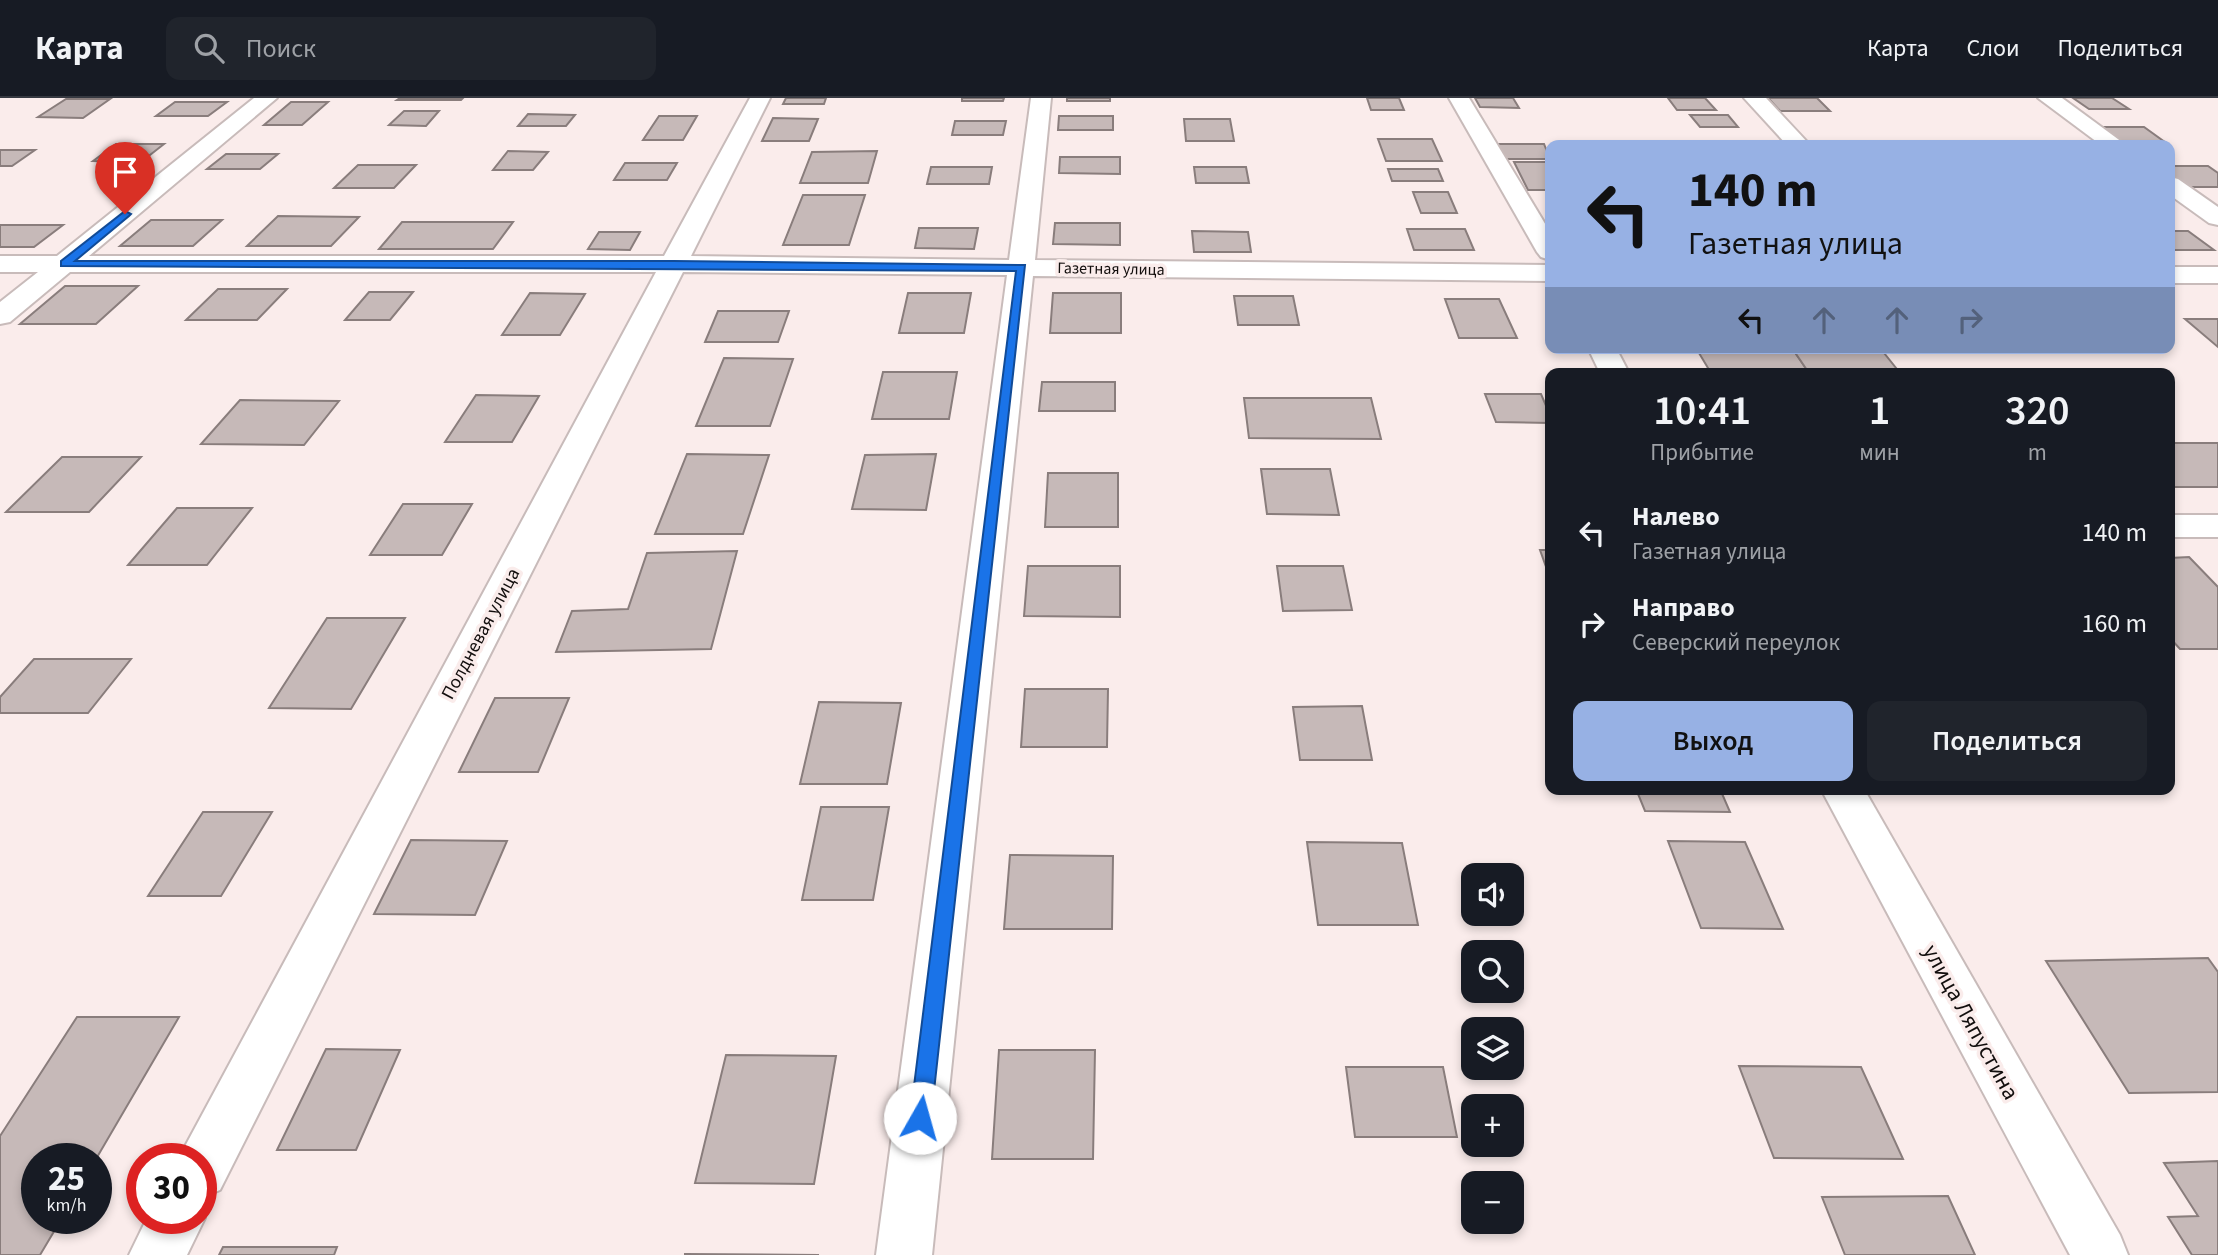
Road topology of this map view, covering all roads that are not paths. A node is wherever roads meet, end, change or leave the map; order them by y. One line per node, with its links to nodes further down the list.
1 (267, 98): 13 (street)
2 (760, 98): 14 (street, Полдневая улица)
3 (1041, 98): 15 (street)
4 (1460, 98): 11 (street)
5 (1754, 98): 7 (street)
6 (2048, 98): 8 (street)
7 (1794, 140)
8 (2108, 140)
9 (2175, 188): 10 (street)
10 (2218, 218)
11 (1545, 243)
12 (0, 264): 13 (street, Газетная улица)
13 (65, 264): 14 (street, Газетная улица); 19 (street)
14 (674, 264): 15 (street, Газетная улица); 23 (street, Полдневая улица)
15 (1021, 268): 16 (street, Газетная улица); 26 (street)
16 (1545, 273)
17 (2175, 275): 18 (street)
18 (2218, 275)
19 (0, 316)
20 (2175, 526): 21 (street)
21 (2218, 526)
22 (1845, 795): 27 (street, улица Ляпустина)
23 (216, 1143)
24 (168, 1234): 25 (street)
25 (157, 1255)
26 (904, 1255)
27 (2100, 1255)

